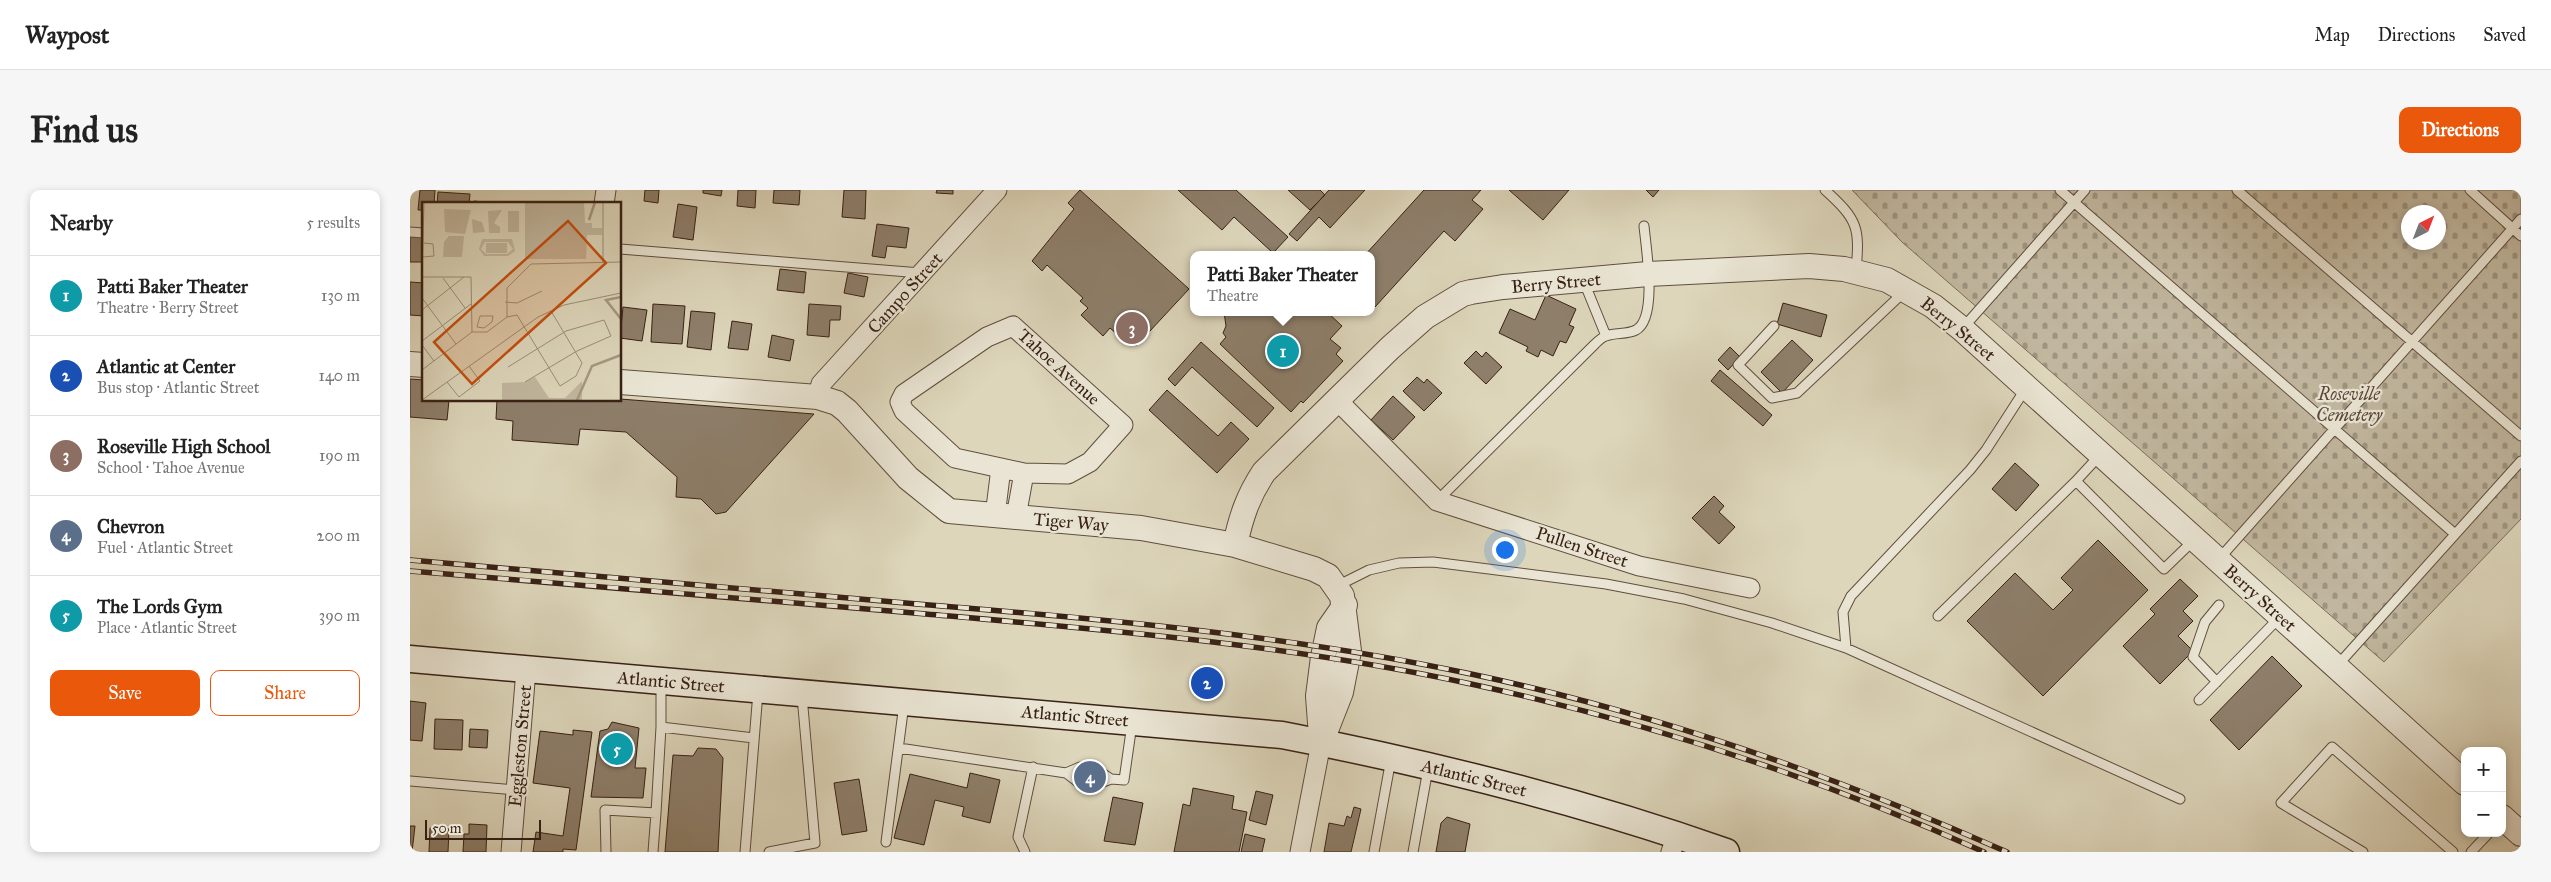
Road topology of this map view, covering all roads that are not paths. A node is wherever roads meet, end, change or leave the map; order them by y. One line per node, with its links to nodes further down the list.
1 (998, 190): 14 (street, Campo Street)
2 (1825, 190): 13 (lane)
3 (2060, 190): 7 (lane)
4 (2085, 190): 7 (lane)
5 (2237, 190): 21 (lane)
6 (2470, 190): 10 (lane)
7 (2074, 202): 19 (lane); 26 (lane)
8 (2521, 219): 10 (lane)
9 (1644, 226): 15 (lane)
10 (2513, 228): 11 (lane); 21 (lane)
11 (2521, 236)
12 (621, 249): 14 (lane)
13 (1856, 271): 15 (street, Berry Street); 17 (street, Berry Street)
14 (924, 273): 24 (street, Campo Street)
15 (1648, 274): 16 (street, Berry Street); 20 (lane)
16 (1584, 282): 20 (lane); 25 (street, Berry Street)
17 (1906, 290): 18 (lane); 19 (street, Berry Street)
18 (1774, 326)
19 (1962, 329): 23 (street, Berry Street)
20 (1606, 336): 33 (lane)
21 (2412, 341): 26 (lane); 27 (lane)
22 (621, 382): 24 (street)
23 (2026, 387): 28 (street, Berry Street); 44 (lane)
24 (818, 398): 34 (street, Tiger Way)
25 (1338, 401): 33 (street, Pullen Street); 37 (street, Berry Street)
26 (2334, 429): 35 (lane); 38 (lane)
27 (2521, 436)
28 (2101, 454): 32 (lane); 36 (street, Berry Street)
29 (2521, 461): 35 (lane)
30 (1001, 468): 31 (street, Tahoe Avenue); 31 (street, Tahoe Avenue); 34 (street)
31 (1024, 473): 34 (street)
32 (2076, 481): 36 (lane); 42 (lane)
33 (1437, 501): 39 (street, Pullen Street)
34 (1005, 517): 37 (street, Tiger Way)
35 (2455, 534): 46 (lane)
36 (2195, 539): 38 (street, Berry Street)
37 (1235, 545): 40 (street, Tiger Way)
38 (2218, 560): 43 (street, Berry Street)
39 (1750, 588)
40 (1341, 595): 44 (lane); 57 (street)
41 (2219, 605): 49 (lane)
42 (1938, 616)
43 (2280, 616): 46 (street, Berry Street); 49 (lane)
44 (1846, 648): 71 (lane)
45 (410, 659): 47 (main road, Atlantic Street)
46 (2336, 667): 66 (street, Berry Street)
47 (526, 670): 48 (main road, Atlantic Street); 70 (street, Eggleston Street)
48 (661, 681): 50 (main road, Atlantic Street); 55 (lane)
49 (2217, 682): 52 (lane)
50 (758, 689): 51 (main road, Atlantic Street); 56 (lane)
51 (801, 693): 53 (main road, Atlantic Street); 80 (lane)
52 (2199, 700)
53 (904, 702): 54 (main road, Atlantic Street); 58 (lane)
54 (1132, 721): 57 (main road, Atlantic Street); 65 (lane)
55 (661, 727): 56 (lane); 72 (lane)
56 (754, 738): 79 (lane)
57 (1321, 743): 59 (main road, Atlantic Street); 82 (street)
58 (898, 748): 60 (lane); 74 (lane)
59 (1391, 758): 62 (main road, Atlantic Street); 83 (lane)
60 (1033, 767): 64 (lane); 81 (lane)
61 (1080, 767): 64 (lane)
62 (1429, 767): 75 (main road, Atlantic Street); 84 (lane)
63 (1096, 769): 65 (lane)
64 (1066, 773): 68 (lane)
65 (1111, 778): 69 (lane)
66 (2461, 779)
67 (410, 781): 70 (lane)
68 (1079, 783)
69 (1095, 785)
70 (516, 790): 76 (street, Eggleston Street)
71 (2180, 799)
72 (656, 813): 77 (lane); 78 (lane)
73 (2507, 824): 88 (lane)
74 (886, 842)
75 (1674, 843): 85 (main road, Atlantic Street)
76 (511, 852)
77 (606, 852)
78 (653, 852)
79 (745, 852)
80 (769, 852)
81 (1025, 852)
82 (1300, 852)
83 (1374, 852)
84 (1413, 852)
85 (1726, 852)
86 (2364, 852): 87 (lane)
87 (2453, 852)
88 (2472, 852)

